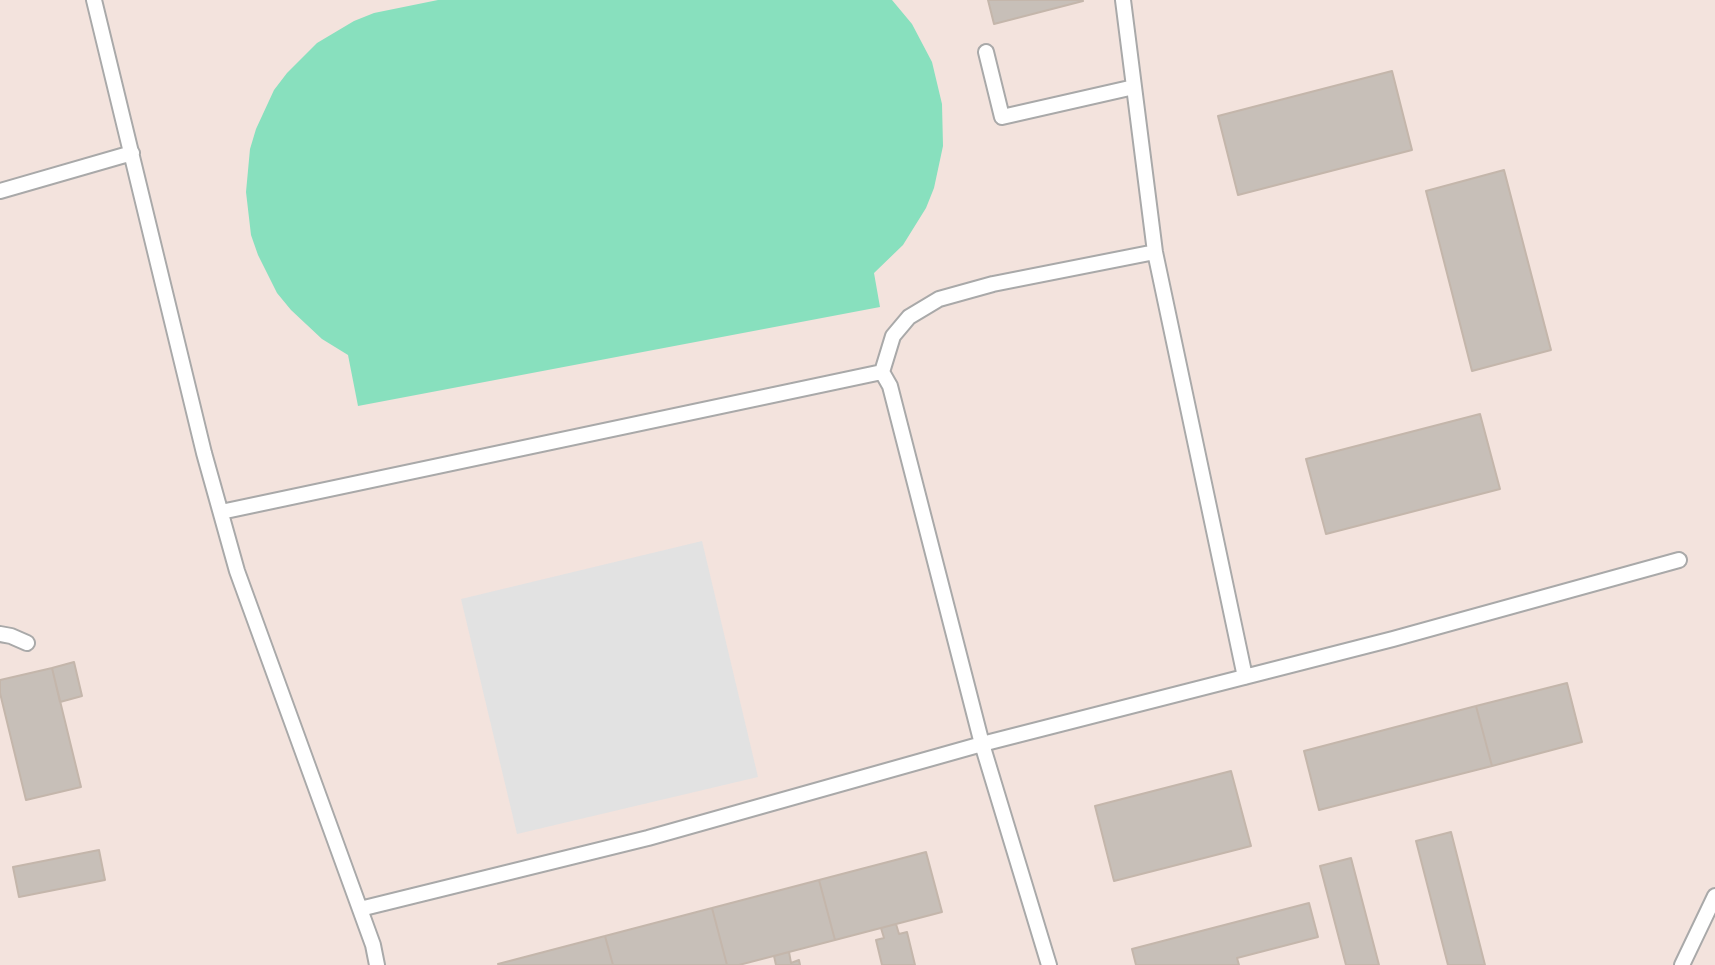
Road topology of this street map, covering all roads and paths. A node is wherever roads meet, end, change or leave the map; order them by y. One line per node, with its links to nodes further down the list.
1 (94, 0): 5 (lane)
2 (1123, 0): 4 (lane)
3 (986, 52): 4 (lane)
4 (1134, 87): 7 (lane)
5 (132, 153): 6 (lane); 9 (lane)
6 (0, 191)
7 (1155, 252): 8 (lane); 13 (lane)
8 (881, 372): 9 (lane); 14 (lane)
9 (220, 512): 16 (lane)
10 (1679, 561): 13 (lane)
11 (0, 634): 12 (lane)
12 (27, 643)
13 (1245, 677): 14 (lane)
14 (982, 744): 16 (lane); 18 (lane)
15 (1715, 896): 19 (lane)
16 (360, 909): 17 (lane)
17 (377, 965)
18 (1049, 965)
19 (1682, 965)

